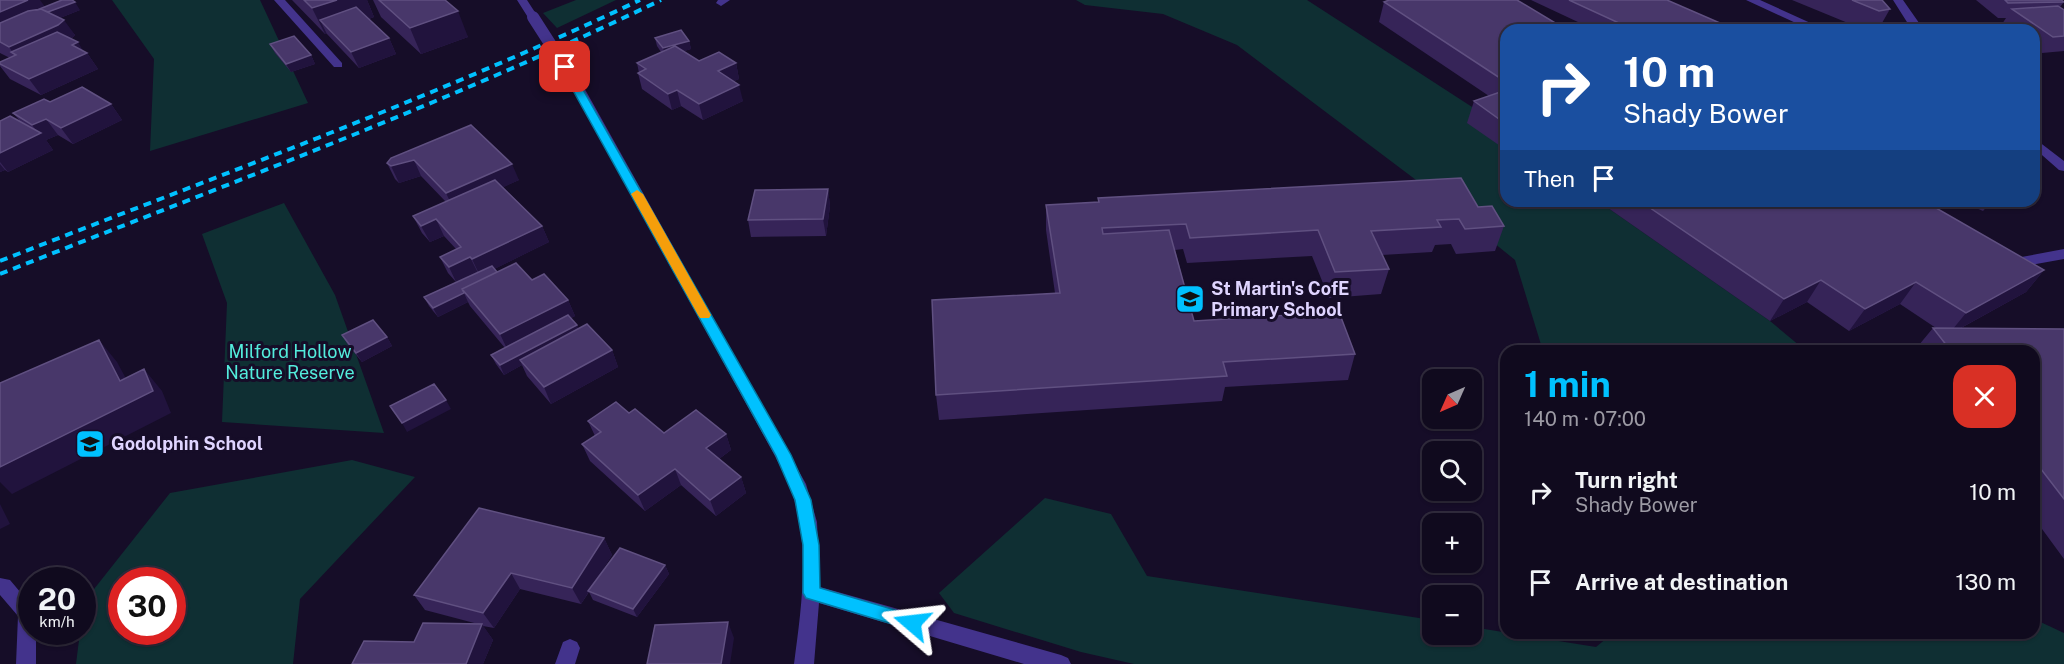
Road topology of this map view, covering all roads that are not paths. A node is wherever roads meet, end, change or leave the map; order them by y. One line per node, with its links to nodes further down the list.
1 (279, 0): 7 (street)
2 (522, 0): 13 (street, bridge)
3 (1751, 0): 5 (street)
4 (1898, 0): 6 (street)
5 (1806, 24)
6 (1914, 24)
7 (338, 65)
8 (2040, 147): 9 (street)
9 (2064, 167)
10 (1994, 252): 11 (street)
11 (2064, 254)
12 (0, 585): 15 (street)
13 (812, 593): 14 (street); 16 (street)
14 (1009, 658): 17 (street)
15 (26, 664)
16 (804, 664)
17 (1061, 664)

